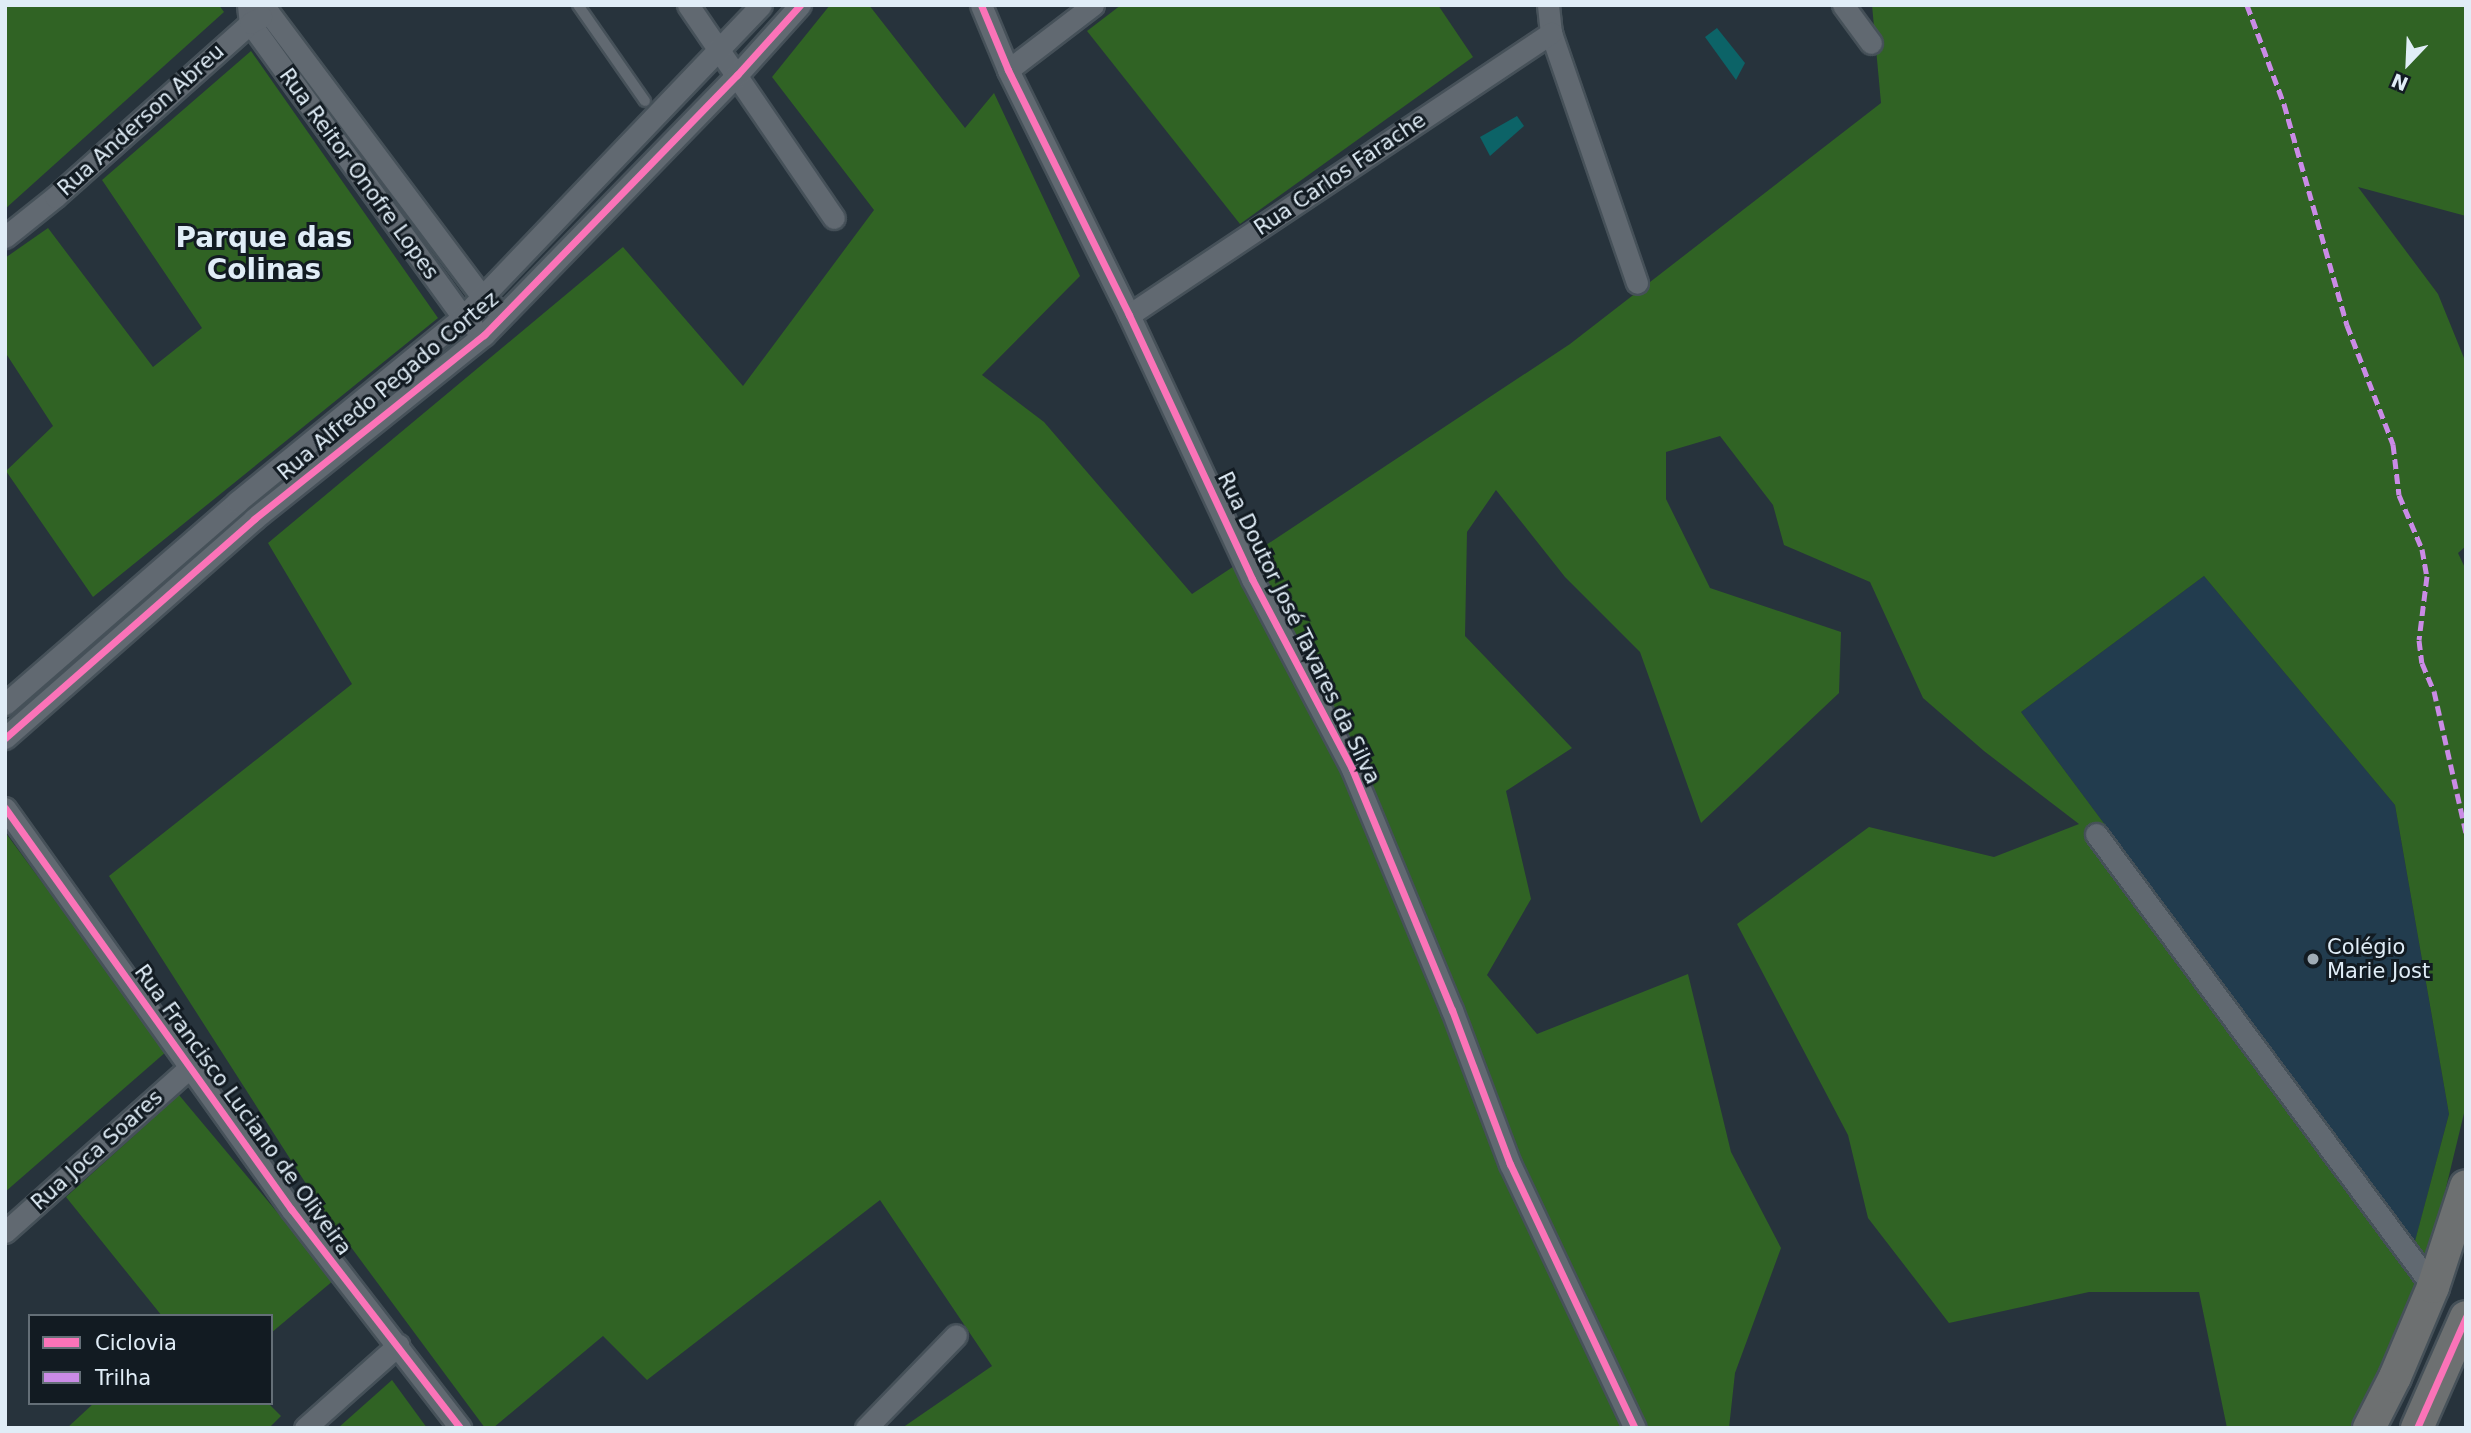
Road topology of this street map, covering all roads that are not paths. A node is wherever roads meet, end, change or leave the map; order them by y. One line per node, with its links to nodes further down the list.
1 (578, 5): 15 (lane)
2 (688, 5): 12 (street)
3 (761, 5): 12 (street, Rua Alfredo Pegado Cortez)
4 (800, 5): 14 (street, Rua Alfredo Pegado Cortez)
5 (981, 5): 13 (street, Rua Doutor José Tavares da Silva)
6 (1093, 5): 13 (street)
7 (1548, 5): 10 (street)
8 (1843, 5): 11 (street)
9 (260, 10): 17 (street, Rua Anderson Abreu); 19 (street, Rua Reitor Onofre Lopes); 22 (street, Rua Reitor Onofre Lopes)
10 (1551, 33): 18 (street); 21 (street, Rua Carlos Farache)
11 (1871, 43)
12 (720, 52): 14 (street); 15 (street, Rua Alfredo Pegado Cortez)
13 (1008, 70): 21 (street, Rua Doutor José Tavares da Silva)
14 (737, 75): 16 (street); 20 (street, Rua Alfredo Pegado Cortez)
15 (650, 109): 19 (street, Rua Alfredo Pegado Cortez)
16 (834, 218)
17 (5, 237)
18 (1637, 283)
19 (483, 298): 20 (street, Rua Reitor Onofre Lopes); 22 (street, Rua Alfredo Pegado Cortez)
20 (503, 315): 23 (street, Rua Alfredo Pegado Cortez)
21 (1129, 315): 40 (street, Rua Doutor José Tavares da Silva)
22 (463, 317): 23 (street, Rua Reitor Onofre Lopes); 24 (street, Rua Alfredo Pegado Cortez)
23 (484, 335): 25 (street, Rua Alfredo Pegado Cortez)
24 (237, 502): 25 (street); 26 (street, Rua Alfredo Pegado Cortez)
25 (254, 519): 27 (street, Rua Alfredo Pegado Cortez)
26 (5, 704)
27 (5, 738)
28 (5, 808): 30 (street, Rua Francisco Luciano de Oliveira)
29 (2096, 834): 33 (street)
30 (189, 1068): 32 (street, Rua Joca Soares); 36 (street, Rua Francisco Luciano de Oliveira)
31 (2466, 1186): 33 (main road)
32 (5, 1232)
33 (2433, 1287): 41 (main road)
34 (2466, 1317): 42 (main road)
35 (956, 1335): 39 (street)
36 (398, 1345): 37 (street); 38 (street, Rua Francisco Luciano de Oliveira)
37 (305, 1428)
38 (460, 1428)
39 (866, 1428)
40 (1635, 1428)
41 (2369, 1428)
42 (2417, 1428)

